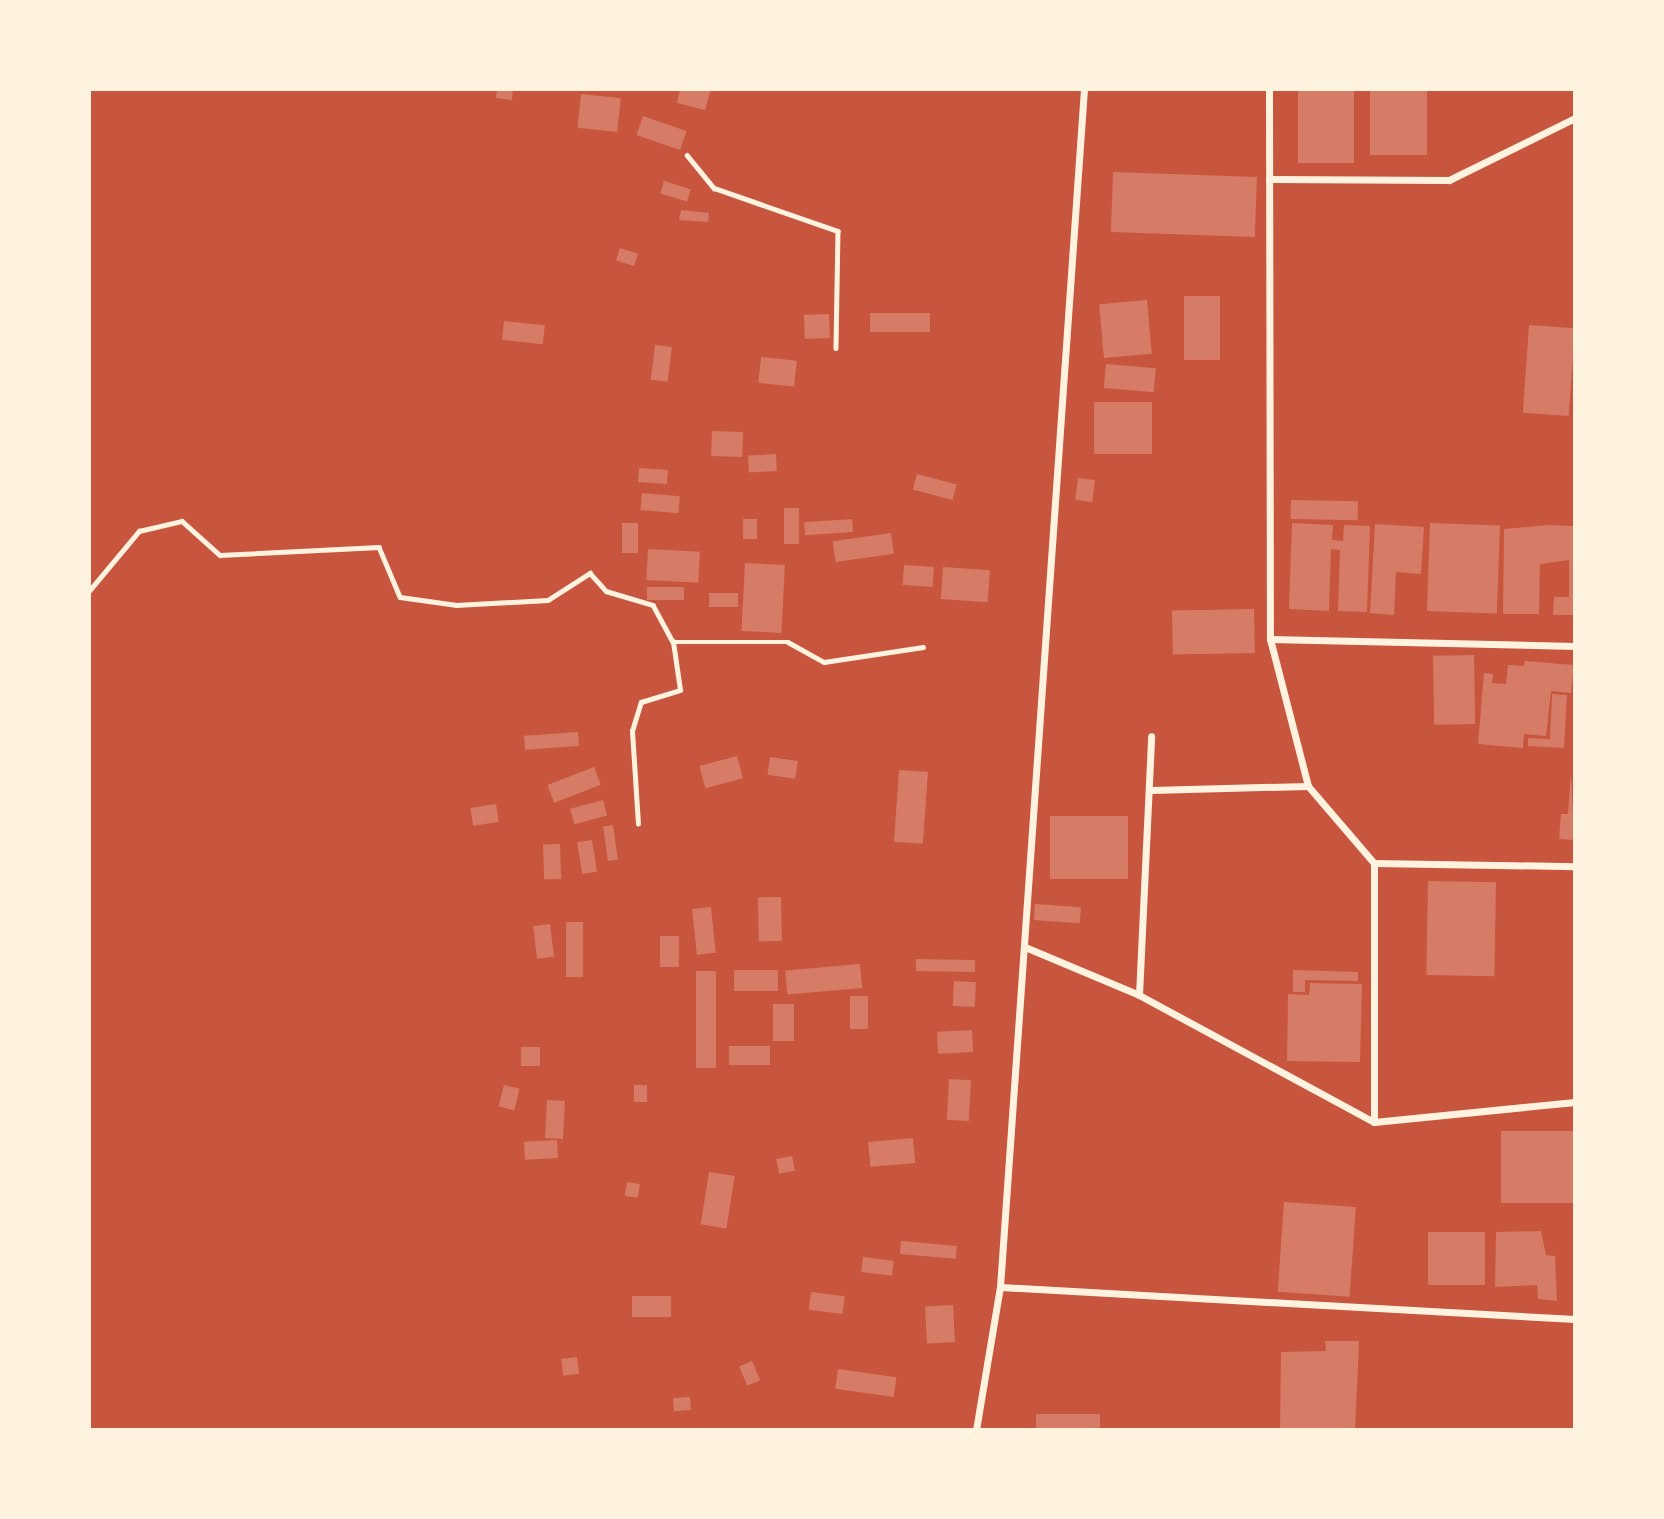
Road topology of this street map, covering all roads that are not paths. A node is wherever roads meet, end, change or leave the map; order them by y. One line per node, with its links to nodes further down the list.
1 (1084, 89): 12 (street)
2 (1269, 89): 4 (street)
3 (1575, 118): 4 (street)
4 (1269, 180): 5 (street)
5 (1270, 639): 6 (street); 8 (street)
6 (1575, 646)
7 (1151, 736): 9 (street)
8 (1308, 786): 9 (street); 10 (street)
9 (1151, 790): 13 (street)
10 (1374, 863): 11 (street); 15 (street)
11 (1575, 866)
12 (1025, 947): 13 (street); 16 (street)
13 (1139, 996): 15 (street)
14 (1575, 1102): 15 (street)
15 (1374, 1122)
16 (1000, 1287): 17 (street); 18 (street)
17 (1575, 1319)
18 (976, 1430)

